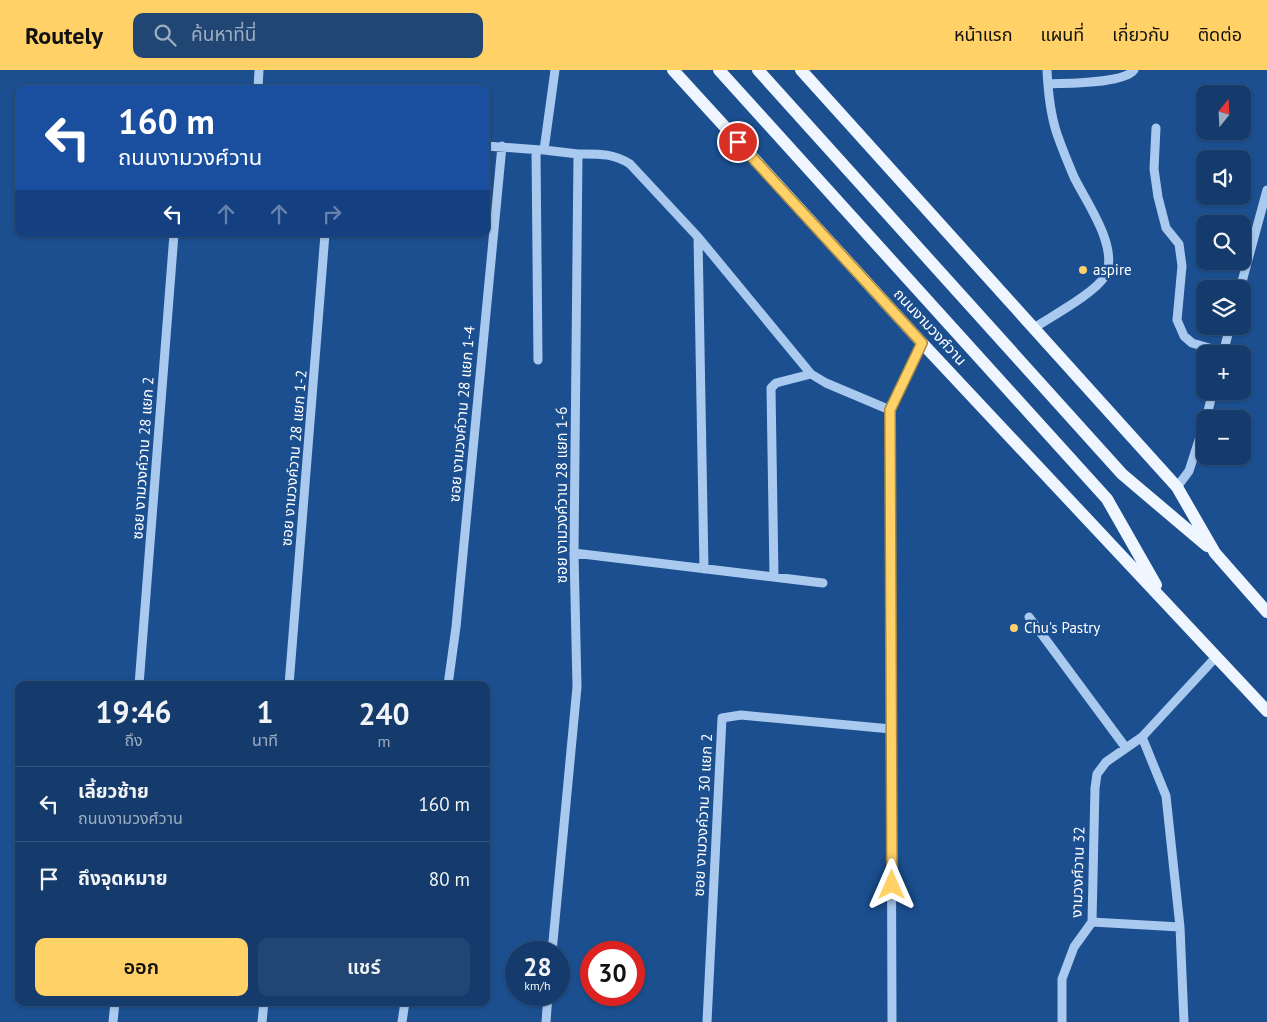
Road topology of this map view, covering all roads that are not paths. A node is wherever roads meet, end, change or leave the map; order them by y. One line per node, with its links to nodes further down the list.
1 (259, 70): 10 (street)
2 (555, 70): 14 (street)
3 (673, 70): 22 (main road, ถนนงามวงศ์วาน)
4 (719, 70): 34 (main road, ถนนงามวงศ์วาน)
5 (758, 70): 30 (main road)
6 (801, 70): 21 (main road)
7 (1047, 70): 9 (street)
8 (1134, 70): 9 (street)
9 (1048, 84): 21 (street)
10 (258, 85)
11 (1156, 128): 23 (street)
12 (490, 146): 13 (street)
13 (502, 146): 14 (street); 40 (street, ซอย งามวงค์วาน 28 แยก 1-4)
14 (540, 150): 15 (street); 24 (street)
15 (578, 154): 19 (street); 29 (street, ซอย งามวงค์วาน 28 แยก 1-6)
16 (1267, 190): 20 (street)
17 (174, 237): 38 (street, ซอย งามวงค์วาน 28 แยก 2)
18 (326, 237): 39 (street, ซอย งามวงค์วาน 28 แยก 1-2)
19 (698, 237): 25 (street); 31 (street)
20 (1242, 280)
21 (1034, 328): 28 (main road)
22 (922, 343): 26 (street); 34 (main road, ถนนงามวงศ์วาน)
23 (1198, 345)
24 (538, 360)
25 (811, 374): 26 (street); 32 (street)
26 (890, 410): 42 (street)
27 (1196, 449): 28 (street)
28 (1177, 487): 30 (main road)
29 (574, 553): 31 (street); 47 (street, ซอย งามวงค์วาน 28 แยก 1-6)
30 (1215, 553): 35 (main road)
31 (704, 569): 32 (street)
32 (774, 577): 33 (street)
33 (823, 583)
34 (1166, 602): 37 (main road, ถนนงามวงศ์วาน)
35 (1266, 608)
36 (1029, 617): 44 (street)
37 (1216, 658): 41 (main road, ถนนงามวงศ์วาน); 43 (street, งามวงศ์วาน 32)
38 (139, 681)
39 (289, 681)
40 (449, 681)
41 (1267, 711)
42 (891, 729): 56 (street, ซอย งามวงค์วาน 30 แยก 2); 57 (street)
43 (1142, 738): 44 (street, งามวงศ์วาน 32); 46 (street)
44 (1126, 748): 45 (street, งามวงศ์วาน 32)
45 (1092, 922): 46 (street); 58 (street, งามวงศ์วาน 32)
46 (1180, 927): 59 (street)
47 (553, 941)
48 (115, 1006): 52 (street)
49 (264, 1006): 53 (street)
50 (404, 1006): 54 (street)
51 (547, 1006): 55 (street)
52 (113, 1022)
53 (262, 1022)
54 (402, 1022)
55 (546, 1022)
56 (707, 1022)
57 (892, 1022)
58 (1062, 1022)
59 (1184, 1022)

